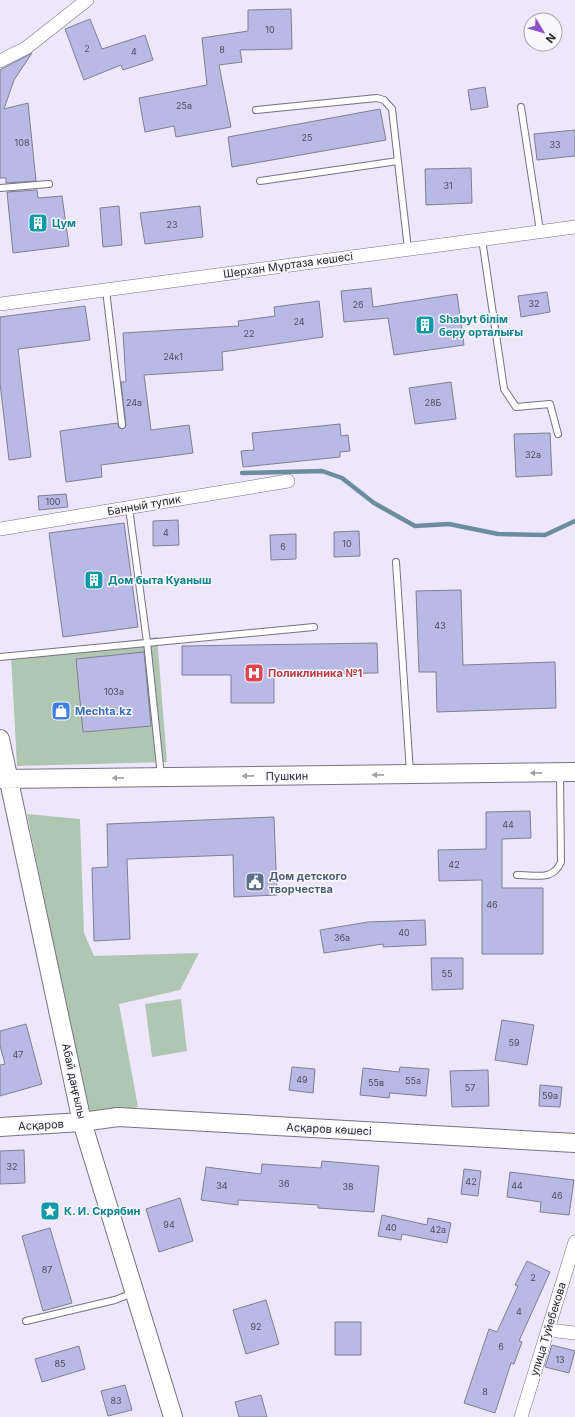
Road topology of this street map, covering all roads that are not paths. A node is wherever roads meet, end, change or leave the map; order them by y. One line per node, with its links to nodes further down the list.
1 (87, 0): 2 (street)
2 (0, 62)
3 (521, 107): 10 (lane)
4 (256, 110): 5 (lane)
5 (398, 161): 6 (lane); 12 (lane)
6 (260, 181)
7 (49, 184): 8 (lane)
8 (0, 188)
9 (575, 227): 10 (street, Шерхан Мұртаза көшесі)
10 (540, 232): 11 (street, Шерхан Мұртаза көшесі)
11 (482, 239): 12 (street, Шерхан Мұртаза көшесі); 16 (lane)
12 (408, 249): 13 (street, Шерхан Мұртаза көшесі)
13 (106, 290): 14 (street, Шерхан Мұртаза көшесі); 15 (lane)
14 (0, 304)
15 (122, 425)
16 (558, 434)
17 (288, 481): 18 (street, Банный тупик)
18 (129, 508): 19 (street, Банный тупик); 22 (lane)
19 (0, 529)
20 (396, 562): 26 (lane)
21 (314, 627): 22 (lane)
22 (147, 642): 23 (lane); 27 (lane)
23 (0, 657)
24 (0, 739): 28 (main road, Абай даңғылы)
25 (568, 772): 26 (main road, Пушкин, one-way to 26); 29 (lane)
26 (410, 774): 27 (main road, Пушкин, one-way to 27)
27 (161, 778): 28 (main road, Пушкин, one-way to 28)
28 (5, 779): 30 (main road, Абай даңғылы)
29 (518, 875)
30 (82, 1122): 31 (main road, Асқаров); 32 (main road, Асқаров көшесі); 34 (main road, Абай даңғылы)
31 (0, 1127)
32 (575, 1143)
33 (575, 1242): 36 (street, улица Туйебекова)
34 (134, 1293): 35 (lane); 38 (main road, Абай даңғылы)
35 (26, 1321)
36 (548, 1330): 37 (street); 39 (street, улица Туйебекова)
37 (575, 1333)
38 (172, 1417)
39 (521, 1417)

